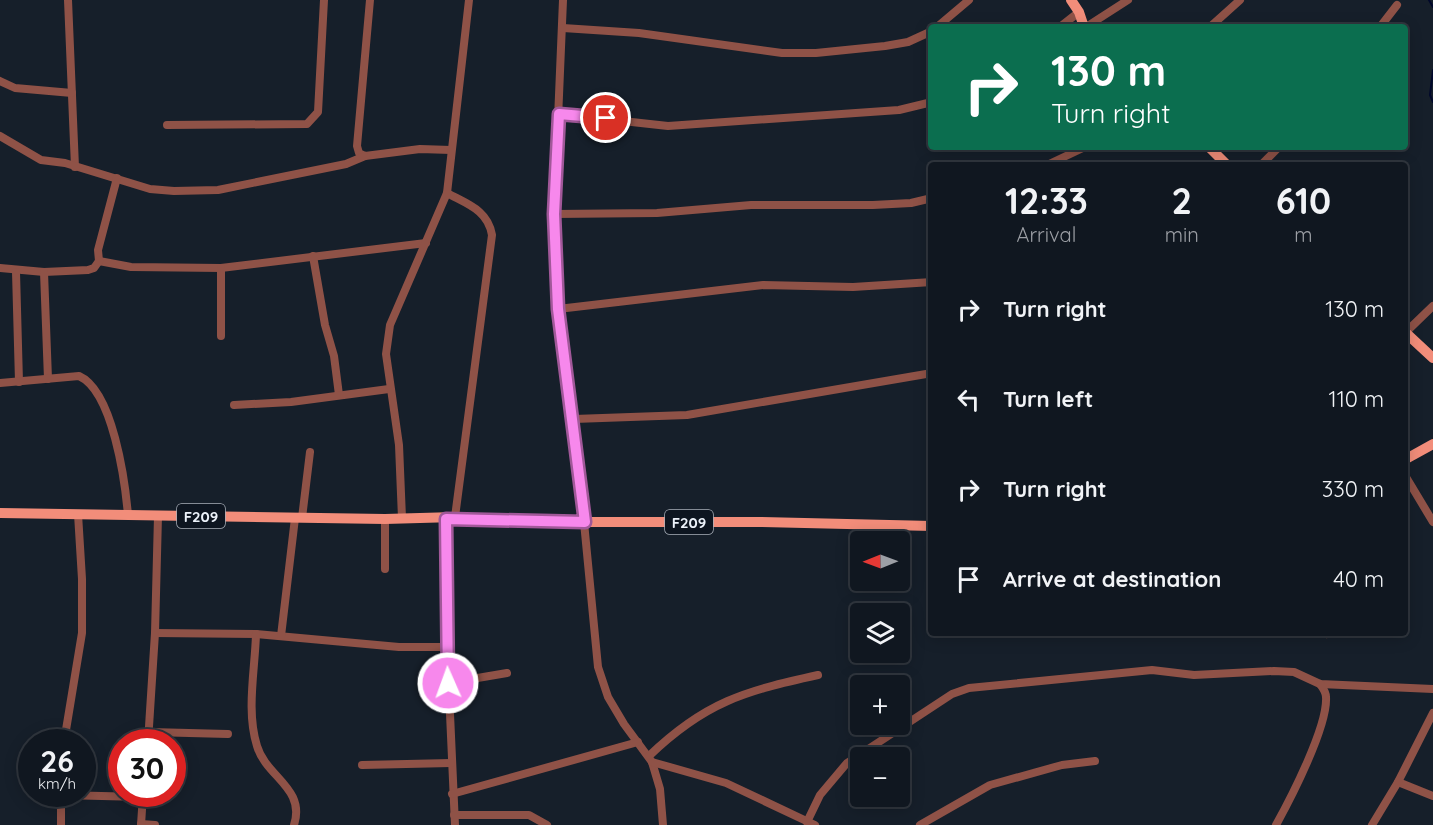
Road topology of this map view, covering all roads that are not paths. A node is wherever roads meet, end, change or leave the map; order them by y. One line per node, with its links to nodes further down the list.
1 (68, 0): 21 (street)
2 (324, 0): 24 (street)
3 (370, 0): 30 (street)
4 (469, 0): 26 (street)
5 (563, 0): 18 (street)
6 (969, 0): 12 (street)
7 (1071, 0): 11 (main road)
8 (1128, 0): 15 (street)
9 (1240, 0): 16 (street)
10 (1397, 5): 17 (street)
11 (1079, 12): 13 (street); 14 (main road)
12 (941, 24)
13 (1064, 24)
14 (1084, 24)
15 (1090, 24)
16 (1213, 24)
17 (1382, 24)
18 (563, 28): 19 (street); 23 (street)
19 (928, 33)
20 (0, 81): 21 (street)
21 (72, 93): 34 (street)
22 (928, 103): 23 (street)
23 (559, 114): 38 (street)
24 (167, 125)
25 (0, 136): 34 (street)
26 (451, 150): 30 (street); 36 (street)
27 (1079, 150): 31 (street)
28 (1212, 150): 32 (main road)
29 (1276, 150): 33 (street)
30 (365, 156): 35 (street)
31 (1053, 162)
32 (1224, 162)
33 (1264, 162)
34 (75, 166): 35 (street)
35 (117, 178): 41 (street)
36 (447, 193): 39 (street); 71 (street)
37 (928, 199): 38 (street)
38 (554, 214): 48 (street)
39 (426, 243): 40 (street); 57 (street)
40 (313, 256): 43 (street); 58 (street)
41 (99, 261): 43 (street); 45 (street)
42 (0, 268): 44 (street)
43 (220, 268): 51 (street)
44 (16, 272): 45 (street); 55 (street)
45 (44, 272): 54 (street)
46 (928, 282): 48 (street)
47 (1433, 306): 49 (street)
48 (558, 309): 60 (street)
49 (1408, 331)
50 (1408, 335): 52 (main road)
51 (221, 336)
52 (1433, 358)
53 (928, 374): 60 (street)
54 (48, 379): 55 (street); 67 (street)
55 (20, 382): 56 (street)
56 (0, 383)
57 (389, 389): 58 (street); 70 (street)
58 (339, 396): 59 (street)
59 (234, 405)
60 (574, 419): 73 (street)
61 (1433, 444): 63 (main road)
62 (310, 453): 69 (street)
63 (1408, 458)
64 (1408, 480): 74 (street)
65 (0, 513): 66 (main road, F209)
66 (78, 514): 67 (main road, F209); 87 (street)
67 (128, 515): 68 (main road, F209)
68 (158, 516): 69 (main road, F209); 77 (street)
69 (298, 518): 72 (main road, F209); 79 (street)
70 (402, 518): 71 (main road, F209); 72 (main road, F209)
71 (451, 518): 73 (main road, F209); 80 (street)
72 (385, 519): 76 (street)
73 (585, 522): 75 (main road, F209); 91 (street)
74 (1433, 522)
75 (928, 526)
76 (385, 568)
77 (155, 633): 78 (street); 88 (street)
78 (256, 634): 79 (street); 107 (street)
79 (281, 636): 80 (street)
80 (447, 647): 83 (street)
81 (507, 673): 83 (street)
82 (818, 675): 92 (street)
83 (448, 683): 94 (street)
84 (1320, 684): 85 (street); 103 (street); 112 (street)
85 (1433, 689)
86 (1433, 713): 96 (street)
87 (66, 729)
88 (150, 729)
89 (186, 733): 90 (street)
90 (228, 734)
91 (638, 742): 92 (street); 97 (street)
92 (651, 759): 103 (street); 110 (street)
93 (1095, 761): 111 (street)
94 (451, 763): 95 (street); 97 (street)
95 (362, 765)
96 (1398, 782): 98 (street); 113 (street)
97 (452, 794): 101 (street)
98 (1433, 796)
99 (61, 807): 104 (street)
100 (142, 807): 105 (street)
101 (454, 815): 102 (street); 108 (street)
102 (537, 822): 109 (street)
103 (811, 823)
104 (61, 825)
105 (141, 825): 106 (street)
106 (155, 825)
107 (294, 825)
108 (455, 825)
109 (547, 825)
110 (663, 825)
111 (920, 825)
112 (1276, 825)
113 (1371, 825)

